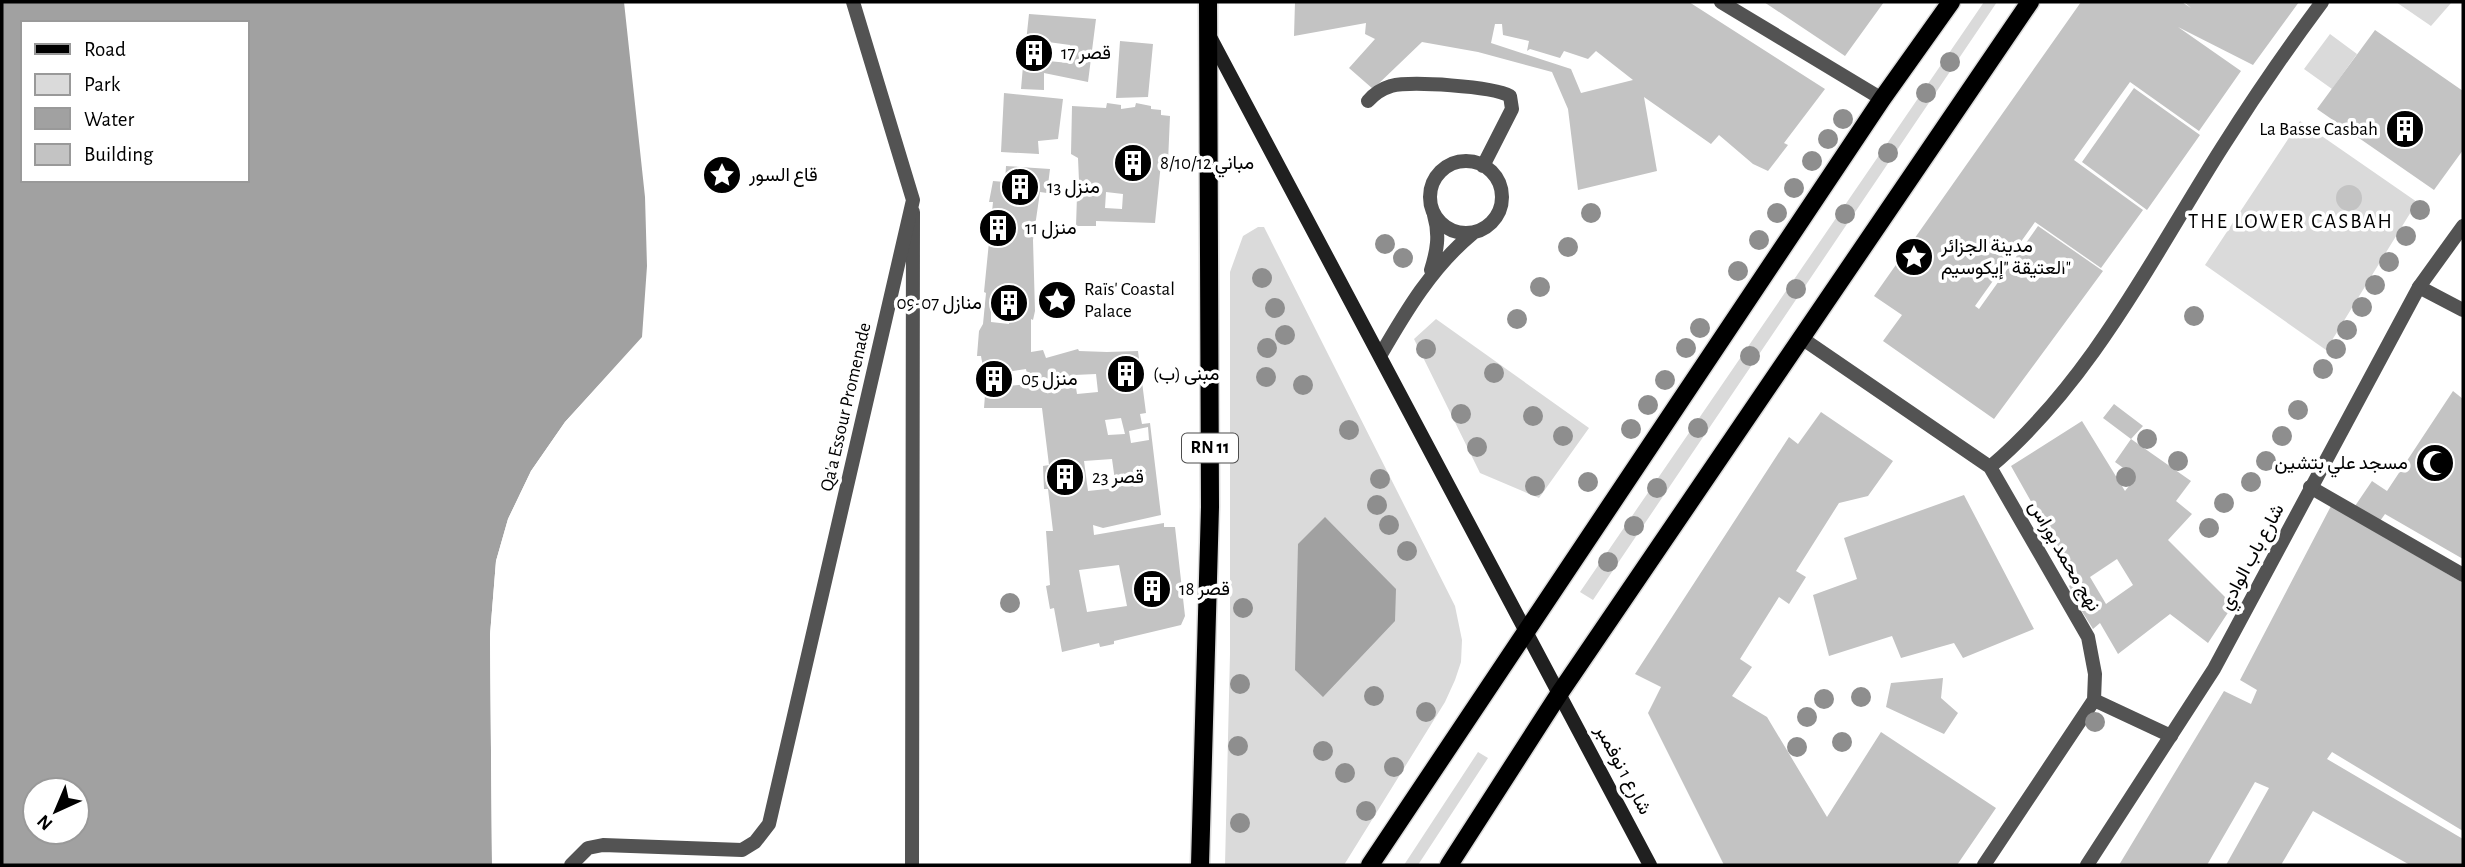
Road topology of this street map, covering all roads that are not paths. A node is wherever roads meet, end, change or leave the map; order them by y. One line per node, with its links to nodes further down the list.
1 (853, 2): 11 (street, Qa'a Essour Promenade)
2 (1208, 2): 7 (main road, RN 11)
3 (1721, 2): 8 (street)
4 (1951, 2): 8 (main road)
5 (2030, 2): 18 (main road)
6 (2322, 2): 20 (street)
7 (1207, 31): 19 (main road, شارع 1 نوفمبر); 27 (main road, RN 11)
8 (1882, 99): 23 (main road)
9 (1368, 101): 10 (street)
10 (1483, 166): 12 (street); 14 (street)
11 (913, 200): 28 (street, Qa'a Essour Promenade); 29 (street)
12 (1433, 213): 14 (street); 15 (street)
13 (2463, 226): 16 (street, شارع باب الوادي)
14 (1473, 233): 15 (street)
15 (1429, 278): 19 (street)
16 (2419, 287): 17 (street); 21 (street, شارع باب الوادي)
17 (2463, 310)
18 (1800, 337): 20 (street, نهج محمد بوراس); 24 (main road)
19 (1380, 356): 23 (main road, شارع 1 نوفمبر)
20 (1990, 467): 25 (street, نهج محمد بوراس)
21 (2310, 487): 22 (street); 26 (street, شارع باب الوادي)
22 (2463, 575)
23 (1526, 631): 24 (main road, شارع 1 نوفمبر); 30 (main road)
24 (1559, 694): 31 (main road); 32 (main road, شارع 1 نوفمبر)
25 (2094, 700): 26 (street); 33 (street)
26 (2171, 736): 34 (street, شارع باب الوادي)
27 (1201, 861)
28 (571, 865)
29 (912, 865)
30 (1370, 865)
31 (1449, 865)
32 (1650, 865)
33 (1984, 865)
34 (2087, 865)

